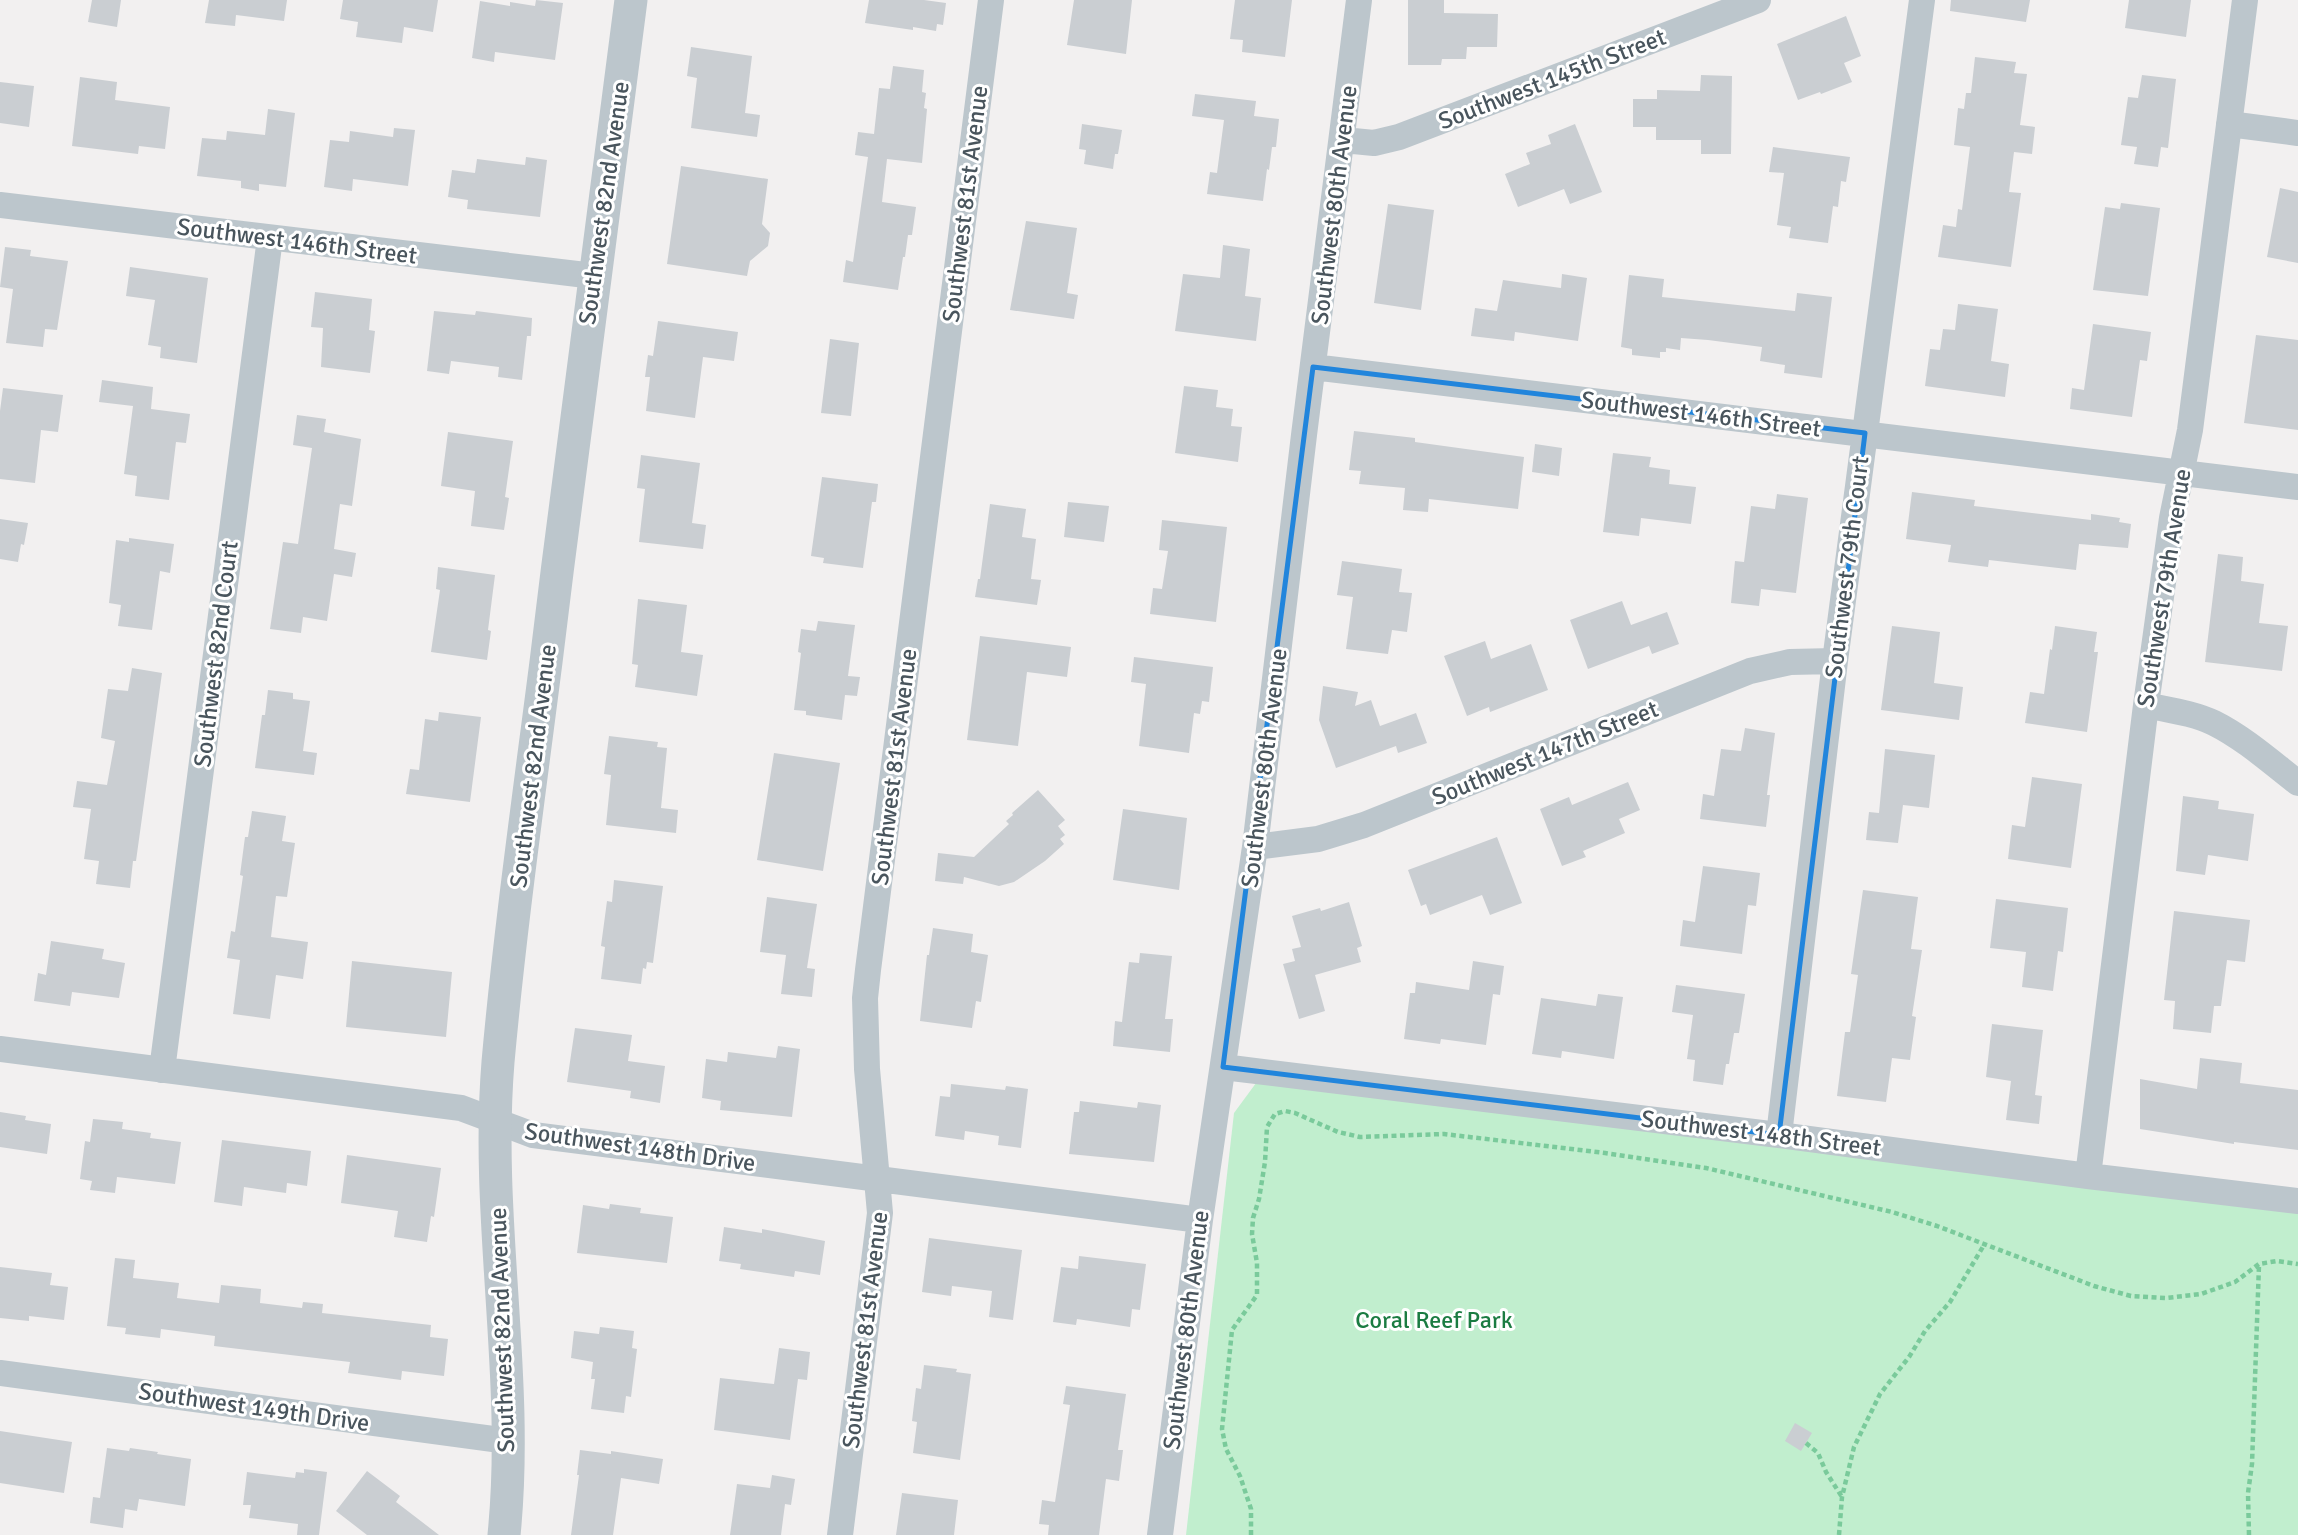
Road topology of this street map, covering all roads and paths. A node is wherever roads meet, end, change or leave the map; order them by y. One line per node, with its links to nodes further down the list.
1 (631, 0): 12 (street, Southwest 82nd Avenue)
2 (991, 0): 27 (street, Southwest 81st Avenue)
3 (1359, 0): 9 (street, Southwest 80th Avenue)
4 (1758, 0): 9 (street, Southwest 145th Street)
5 (1922, 0): 14 (street, Southwest 79th Court)
6 (2245, 0): 7 (street, Southwest 79th Avenue)
7 (2229, 124): 8 (street); 15 (street, Southwest 79th Avenue)
8 (2298, 132)
9 (1343, 140): 13 (street, Southwest 80th Avenue)
10 (0, 205): 11 (street, Southwest 146th Street)
11 (270, 238): 12 (street, Southwest 146th Street); 23 (street, Southwest 82nd Court)
12 (594, 276): 24 (street, Southwest 82nd Avenue)
13 (1313, 367): 14 (street, Southwest 146th Street); 20 (street, Southwest 80th Avenue)
14 (1865, 433): 15 (street, Southwest 146th Street); 17 (street, Southwest 79th Court)
15 (2181, 473): 16 (street, Southwest 146th Street); 18 (street, Southwest 79th Avenue)
16 (2298, 487)
17 (1835, 661): 20 (street, Southwest 147th Street); 25 (street, Southwest 79th Court)
18 (2146, 705): 19 (street); 26 (street, Southwest 79th Avenue)
19 (2298, 783)
20 (1255, 847): 22 (street, Southwest 80th Avenue)
21 (0, 1049): 23 (street, Southwest 148th Drive)
22 (1223, 1067): 25 (street, Southwest 148th Street); 29 (street, Southwest 80th Avenue)
23 (162, 1070): 24 (street, Southwest 148th Drive)
24 (495, 1121): 27 (street, Southwest 148th Drive); 34 (street, Southwest 82nd Avenue)
25 (1779, 1135): 26 (street, Southwest 148th Street)
26 (2088, 1176): 28 (street, Southwest 148th Street)
27 (878, 1180): 29 (street, Southwest 148th Drive); 38 (street, Southwest 81st Avenue)
28 (2298, 1201)
29 (1200, 1220): 39 (street, Southwest 80th Avenue)
30 (1984, 1245): 31 (path); 36 (path); 40 (path)
31 (2259, 1264): 32 (path); 42 (path)
32 (2298, 1264)
33 (0, 1373): 34 (street, Southwest 149th Drive)
34 (508, 1440): 37 (street, Southwest 82nd Avenue)
35 (1806, 1443): 36 (path)
36 (1842, 1497): 41 (path)
37 (504, 1535)
38 (841, 1535)
39 (1160, 1535)
40 (1251, 1535)
41 (1839, 1535)
42 (2249, 1535)

